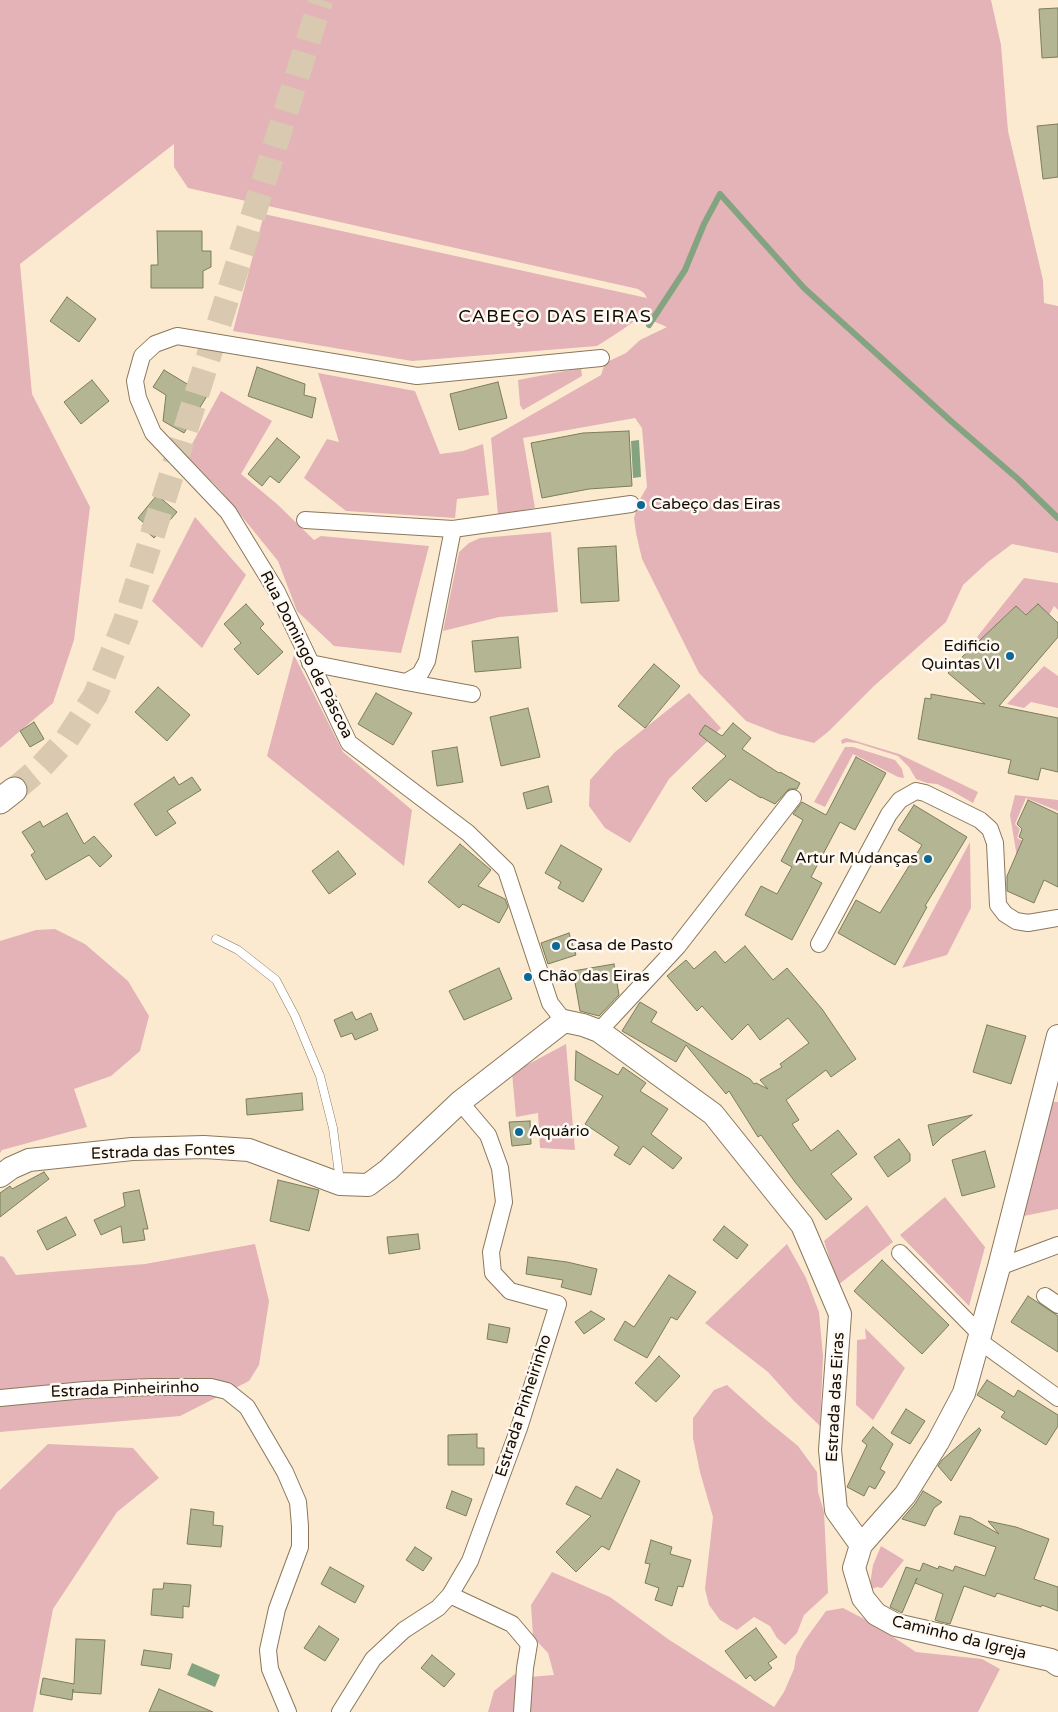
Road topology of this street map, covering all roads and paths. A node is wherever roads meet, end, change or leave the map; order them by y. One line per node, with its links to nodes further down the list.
1 (601, 358): 5 (street, Rua Domingo de Páscoa)
2 (631, 504): 4 (street)
3 (305, 520): 4 (street)
4 (452, 529): 6 (street)
5 (310, 662): 6 (street); 12 (street, Rua Domingo de Páscoa)
6 (406, 682): 7 (street)
7 (472, 694)
8 (793, 798): 13 (street)
9 (1058, 918): 11 (street)
10 (216, 938): 17 (lane)
11 (818, 944)
12 (564, 1021): 13 (street, Estrada das Eiras); 15 (street, Estrada das Fontes)
13 (599, 1031): 24 (street, Estrada das Eiras)
14 (1058, 1036): 20 (street)
15 (460, 1102): 17 (street, Estrada das Fontes); 25 (street, Estrada Pinheirinho)
16 (0, 1176): 17 (street, Estrada das Fontes)
17 (340, 1184)
18 (1058, 1246): 20 (street)
19 (900, 1253): 21 (street)
20 (999, 1267): 21 (street)
21 (979, 1337): 23 (street); 24 (street)
22 (0, 1398): 27 (street, Estrada Pinheirinho)
23 (1058, 1398)
24 (861, 1545): 26 (street, Caminho da Igreja)
25 (450, 1595): 28 (street, Estrada Pinheirinho); 29 (street)
26 (1058, 1665)
27 (288, 1712)
28 (340, 1712)
29 (522, 1712)

